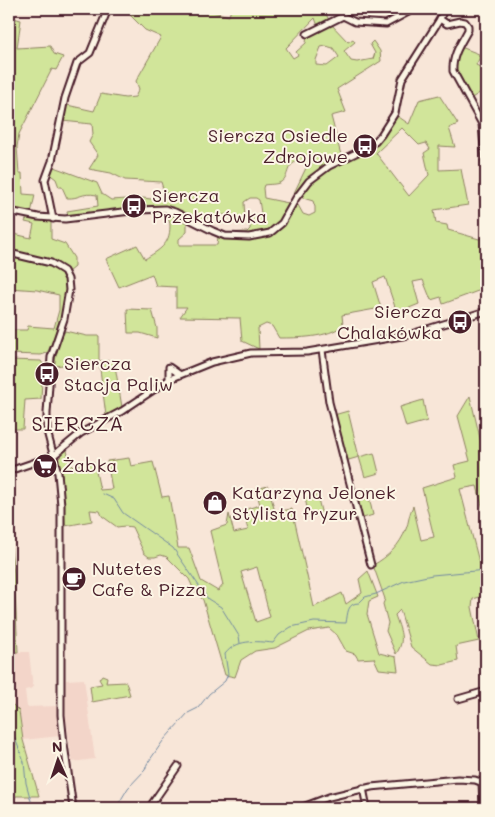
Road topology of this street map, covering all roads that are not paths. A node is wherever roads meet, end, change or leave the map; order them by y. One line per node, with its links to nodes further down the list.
1 (108, 9): 8 (street)
2 (414, 9): 5 (street)
3 (444, 9): 4 (street)
4 (440, 19): 6 (street); 8 (street)
5 (307, 34)
6 (486, 172)
7 (9, 211): 8 (street)
8 (53, 219)
9 (9, 253): 14 (street)
10 (486, 312): 11 (street)
11 (322, 350): 12 (street); 16 (street)
12 (179, 374): 13 (street); 13 (street)
13 (169, 380): 14 (street)
14 (53, 456): 15 (street); 22 (street)
15 (9, 471)
16 (371, 565)
17 (486, 692): 18 (street)
18 (458, 699)
19 (178, 766): 23 (street)
20 (484, 783): 21 (street); 26 (street)
21 (363, 788): 24 (street); 25 (street)
22 (73, 808)
23 (149, 808)
24 (300, 808)
25 (367, 808)
26 (483, 808)

